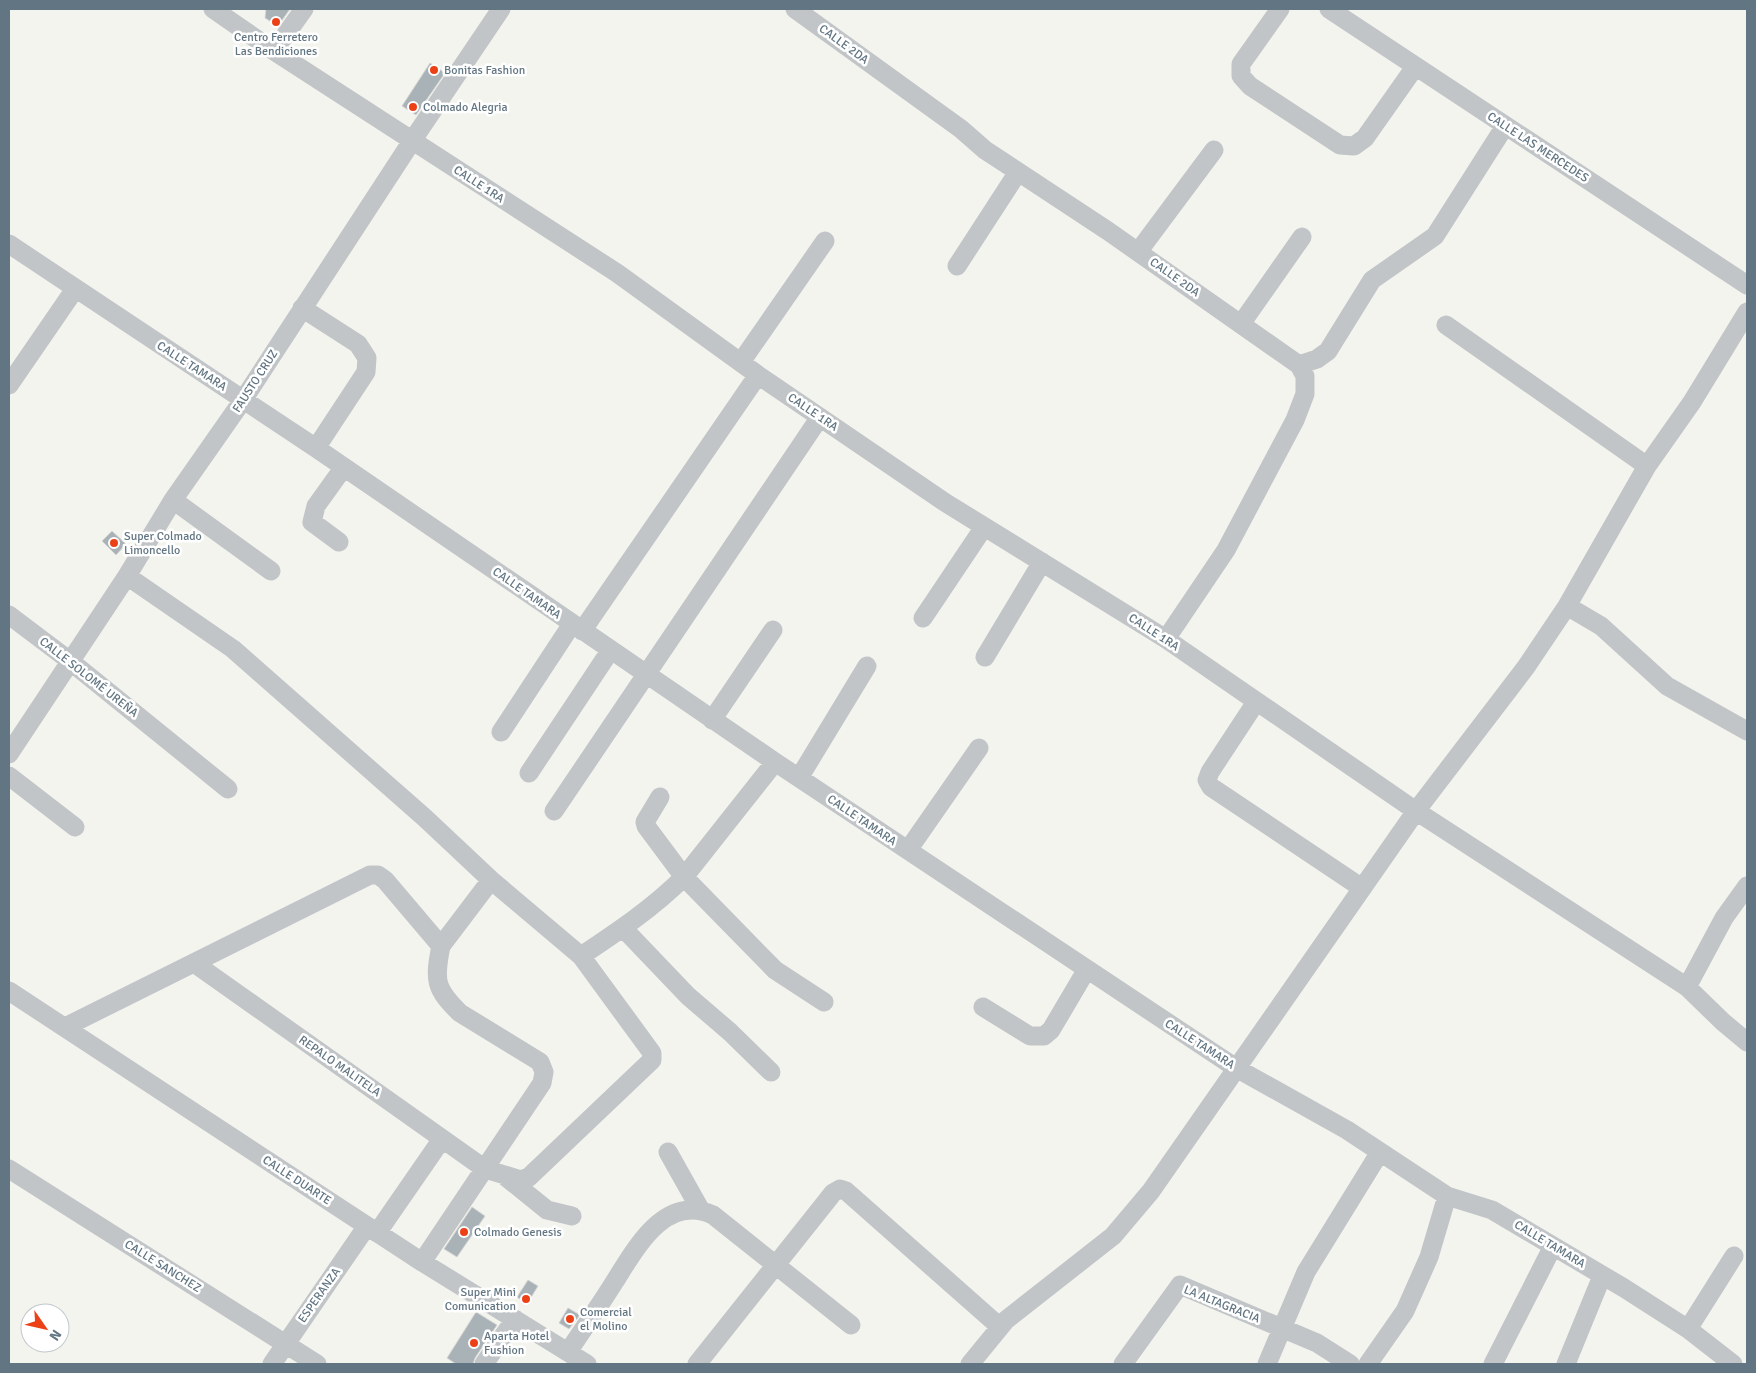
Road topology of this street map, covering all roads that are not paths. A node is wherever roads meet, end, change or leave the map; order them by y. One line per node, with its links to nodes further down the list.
1 (213, 9): 7 (street, CALLE 1RA)
2 (304, 9): 7 (street)
3 (502, 9): 10 (street, FAUSTO CRUZ)
4 (795, 9): 12 (street, CALLE 2DA)
5 (1280, 9): 8 (street)
6 (1329, 9): 8 (street, CALLE LAS MERCEDES)
7 (274, 51): 10 (street, CALLE 1RA)
8 (1415, 67): 9 (street, CALLE LAS MERCEDES)
9 (1505, 126): 18 (street, CALLE LAS MERCEDES); 25 (street)
10 (412, 141): 20 (street, FAUSTO CRUZ); 24 (street, CALLE 1RA)
11 (1214, 150): 16 (street)
12 (1018, 172): 16 (street, CALLE 2DA); 17 (street)
13 (1302, 237): 22 (street)
14 (825, 241): 24 (street)
15 (12, 252): 19 (street, CALLE TAMARA)
16 (1138, 252): 22 (street, CALLE 2DA)
17 (957, 266)
18 (1747, 285)
19 (75, 289): 27 (street); 28 (street, CALLE TAMARA)
20 (302, 308): 28 (street, FAUSTO CRUZ); 30 (street)
21 (1747, 312): 31 (street)
22 (1241, 324): 25 (street, CALLE 2DA)
23 (1446, 324): 31 (street)
24 (741, 362): 26 (street, CALLE 1RA)
25 (1299, 365): 44 (street)
26 (758, 374): 29 (street, CALLE 1RA); 42 (street)
27 (9, 385)
28 (243, 400): 30 (street, CALLE TAMARA); 33 (street, FAUSTO CRUZ)
29 (820, 417): 34 (street, CALLE 1RA); 49 (street)
30 (316, 448): 32 (street, CALLE TAMARA)
31 (1647, 466): 39 (street)
32 (344, 467): 35 (street); 42 (street, CALLE TAMARA)
33 (173, 500): 37 (street); 38 (street, FAUSTO CRUZ)
34 (984, 527): 36 (street, CALLE 1RA); 41 (street)
35 (339, 542)
36 (1042, 562): 44 (street, CALLE 1RA); 46 (street)
37 (271, 571)
38 (127, 576): 47 (street, FAUSTO CRUZ); 67 (street, REPALO MALITELA)
39 (1567, 606): 52 (street); 63 (street)
40 (9, 615): 47 (street, CALLE SOLOMÉ UREÑA)
41 (923, 618)
42 (577, 628): 45 (street, CALLE TAMARA); 53 (street)
43 (773, 630): 51 (street)
44 (1166, 639): 50 (street, CALLE 1RA)
45 (610, 651): 49 (street, CALLE TAMARA); 57 (street)
46 (985, 657)
47 (70, 660): 55 (street, FAUSTO CRUZ); 60 (street, CALLE SOLOMÉ UREÑA)
48 (867, 666): 59 (street)
49 (646, 675): 51 (street, CALLE TAMARA); 62 (street)
50 (1256, 702): 63 (street, CALLE 1RA); 69 (street)
51 (712, 720): 56 (street, CALLE TAMARA)
52 (1747, 731)
53 (501, 732)
54 (979, 748): 65 (street)
55 (9, 754)
56 (775, 762): 59 (street, CALLE TAMARA); 66 (street)
57 (529, 773)
58 (9, 776): 64 (street)
59 (799, 778): 65 (street, CALLE TAMARA)
60 (228, 789)
61 (660, 797): 66 (street)
62 (554, 811)
63 (1416, 812): 69 (street); 75 (street, CALLE 1RA)
64 (75, 827)
65 (908, 850): 74 (street, CALLE TAMARA)
66 (684, 876): 70 (street); 77 (street)
67 (491, 880): 71 (street); 72 (street, REPALO MALITELA)
68 (1747, 886): 75 (street)
69 (1362, 888): 81 (street)
70 (623, 928): 72 (street); 82 (street)
71 (441, 946): 73 (street); 87 (street)
72 (581, 956): 88 (street, REPALO MALITELA)
73 (194, 964): 79 (street); 83 (street, REPALO MALITELA)
74 (1087, 969): 78 (street); 81 (street, CALLE TAMARA)
75 (1687, 987): 80 (street, CALLE 1RA)
76 (9, 991): 79 (street, CALLE DUARTE)
77 (824, 1002)
78 (983, 1007)
79 (65, 1027): 92 (street, CALLE DUARTE)
80 (1747, 1042)
81 (1236, 1068): 85 (street, CALLE TAMARA); 100 (street)
82 (771, 1072)
83 (442, 1138): 87 (street, REPALO MALITELA); 92 (street, ESPERANZA)
84 (668, 1152): 90 (street)
85 (1380, 1152): 89 (street, CALLE TAMARA); 101 (street)
86 (9, 1169): 103 (street, CALLE SANCHEZ)
87 (486, 1169): 88 (street, REPALO MALITELA); 95 (street)
88 (504, 1174): 91 (street)
89 (1448, 1196): 93 (street, CALLE TAMARA); 114 (street)
90 (700, 1209): 96 (street); 104 (street)
91 (572, 1216)
92 (372, 1229): 95 (street, CALLE DUARTE); 103 (street, ESPERANZA)
93 (1553, 1246): 97 (street, CALLE TAMARA); 115 (street)
94 (1734, 1256): 102 (street)
95 (422, 1262): 98 (street, CALLE DUARTE)
96 (777, 1266): 99 (street); 100 (street); 109 (street)
97 (1602, 1276): 102 (street, CALLE TAMARA); 116 (street)
98 (515, 1319): 104 (street, CALLE DUARTE); 107 (street)
99 (851, 1324)
100 (1000, 1327): 110 (street)
101 (1283, 1328): 111 (street, LA ALTAGRACIA); 112 (street); 113 (street, LA ALTAGRACIA)
102 (1688, 1329): 117 (street, CALLE TAMARA)
103 (286, 1344): 105 (street, ESPERANZA); 106 (street, CALLE SANCHEZ)
104 (568, 1352): 108 (street, CALLE DUARTE)
105 (272, 1364)
106 (317, 1364)
107 (484, 1364)
108 (587, 1364)
109 (697, 1364)
110 (970, 1364)
111 (1123, 1364)
112 (1267, 1364)
113 (1350, 1364)
114 (1368, 1364)
115 (1493, 1364)
116 (1566, 1364)
117 (1733, 1364)

